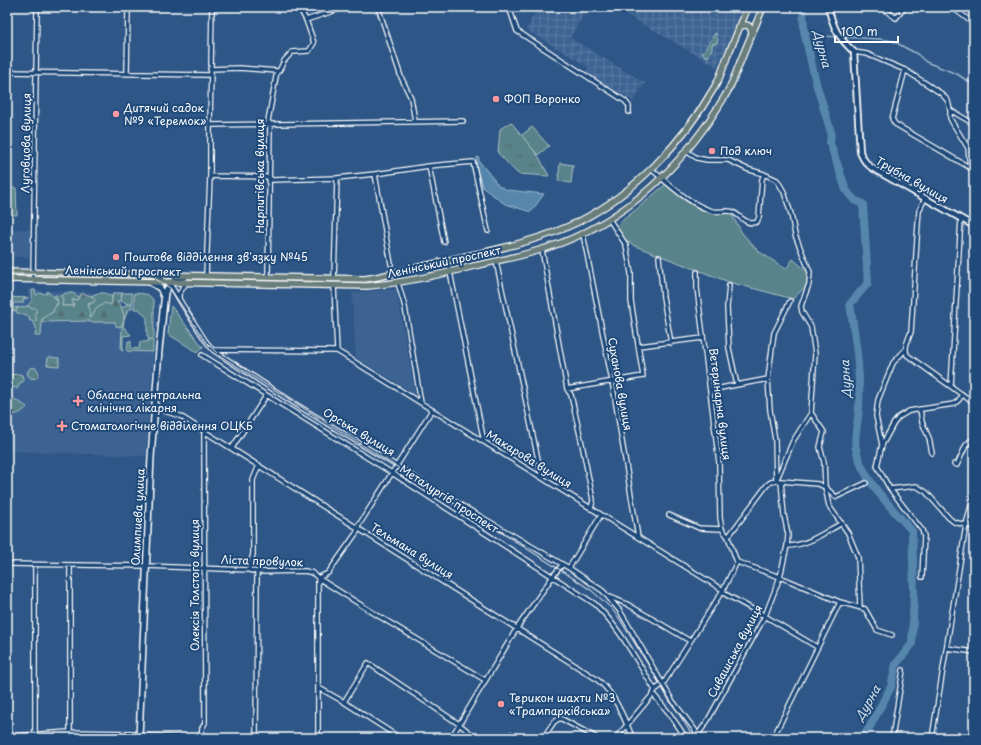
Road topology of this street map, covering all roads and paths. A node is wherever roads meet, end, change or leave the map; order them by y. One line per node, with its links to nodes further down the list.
1 (38, 7): 25 (street, Луговцова вулиця)
2 (128, 7): 26 (street)
3 (212, 7): 21 (street)
4 (299, 7): 15 (street)
5 (346, 7): 15 (street)
6 (378, 7): 30 (street)
7 (512, 7): 29 (street)
8 (748, 7): 14 (main road, Ленінський проспект)
9 (763, 7): 16 (main road, Ленінський проспект)
10 (828, 7): 20 (street)
11 (880, 7): 12 (street)
12 (905, 7)
13 (952, 7): 17 (street)
14 (744, 15): 16 (main road); 18 (main road, Ленінський проспект)
15 (306, 20): 23 (street)
16 (757, 21): 19 (main road, Ленінський проспект)
17 (973, 22)
18 (740, 27): 19 (main road); 37 (main road, Ленінський проспект)
19 (752, 33): 35 (main road, Ленінський проспект)
20 (854, 52): 22 (street); 45 (street, Трубна вулиця)
21 (210, 69): 23 (street); 27 (street)
22 (906, 70): 28 (street); 38 (street)
23 (277, 71): 32 (street, Нарпитівська вулиця)
24 (7, 72): 25 (street)
25 (36, 72): 26 (street); 61 (street, Луговцова вулиця)
26 (127, 74): 27 (street)
27 (210, 75): 34 (street)
28 (950, 110): 33 (street); 38 (street)
29 (629, 112)
30 (415, 121): 31 (street); 32 (street)
31 (463, 121)
32 (270, 124): 34 (street); 42 (street, Нарпитівська вулиця)
33 (974, 124)
34 (210, 125): 41 (street)
35 (686, 151): 40 (street); 44 (main road, Ленінський проспект)
36 (428, 166): 39 (street); 49 (street); 51 (street)
37 (651, 169): 44 (street); 52 (main road, Ленінський проспект)
38 (972, 169)
39 (375, 174): 43 (street); 59 (street)
40 (764, 174): 44 (street); 100 (street)
41 (210, 176): 42 (street); 66 (street)
42 (269, 177): 43 (street); 67 (street, Нарпитівська вулиця)
43 (337, 178): 70 (street)
44 (662, 178): 47 (main road, Ленінський проспект)
45 (925, 198): 46 (street, Трубна вулиця); 83 (street)
46 (961, 218): 48 (street, Трубна вулиця); 90 (street)
47 (609, 219): 50 (main road, Ленінський проспект); 82 (street)
48 (974, 226)
49 (488, 231)
50 (583, 234): 54 (main road, Ленінський проспект); 88 (street, Суханова вулиця)
51 (444, 242)
52 (512, 245): 53 (main road, Ленінський проспект); 55 (main road)
53 (503, 248): 57 (main road); 70 (main road, Ленінський проспект)
54 (542, 250): 55 (main road, Ленінський проспект); 91 (street)
55 (517, 256): 57 (main road, Ленінський проспект)
56 (659, 257): 81 (street)
57 (502, 260): 58 (main road, Ленінський проспект)
58 (496, 261): 62 (main road, Ленінський проспект); 111 (street)
59 (391, 264)
60 (7, 272): 61 (main road, Ленінський проспект)
61 (33, 272): 64 (main road, Ленінський проспект); 69 (street, Луговцова вулиця)
62 (450, 272): 73 (main road, Ленінський проспект); 102 (street)
63 (697, 272): 80 (street, Ветеринарна вулиця)
64 (143, 274): 65 (main road, Ленінський проспект); 74 (street)
65 (192, 276): 66 (main road, Ленінський проспект); 74 (main road)
66 (206, 276): 67 (main road, Ленінський проспект)
67 (268, 277): 70 (main road, Ленінський проспект)
68 (7, 279): 69 (main road, Ленінський проспект)
69 (33, 279): 71 (main road, Ленінський проспект)
70 (334, 279)
71 (148, 282): 74 (main road, Ленінський проспект); 77 (main road)
72 (187, 282): 74 (main road, Ленінський проспект); 76 (main road, Ленінський проспект); 78 (street)
73 (398, 283): 76 (main road, Ленінський проспект); 95 (street)
74 (170, 284): 77 (main road); 78 (street, Орська вулиця)
75 (729, 285): 89 (street)
76 (334, 286): 85 (street)
77 (164, 298): 97 (main road, Олимпиева улица)
78 (179, 300): 84 (street, Орська вулиця)
79 (790, 301): 87 (street)
80 (703, 338): 81 (street); 92 (street, Ветеринарна вулиця)
81 (671, 342): 82 (street)
82 (639, 346): 88 (street)
83 (906, 349): 90 (street); 104 (street)
84 (212, 350): 85 (street); 109 (street, Орська вулиця)
85 (337, 351): 95 (street, Макарова вулиця)
86 (202, 355): 94 (street, Металургів проспект)
87 (768, 380): 89 (street); 112 (street)
88 (612, 381): 91 (street); 126 (street, Суханова вулиця)
89 (737, 385): 92 (street)
90 (951, 386): 93 (street)
91 (567, 388): 118 (street)
92 (710, 390): 125 (street, Ветеринарна вулиця)
93 (962, 394): 96 (street); 98 (street)
94 (266, 396): 105 (street); 110 (street, Металургів проспект)
95 (422, 403): 99 (street, Макарова вулиця)
96 (974, 403)
97 (155, 408): 101 (street, Тельмана вулиця); 134 (main road, Олимпиева улица)
98 (920, 409): 104 (street); 106 (street)
99 (432, 410): 102 (street, Макарова вулиця); 109 (street)
100 (811, 413): 112 (street); 115 (street)
101 (204, 431): 105 (street, Тельмана вулиця); 135 (street, Олексія Толстого вулиця)
102 (484, 442): 111 (street, Макарова вулиця)
103 (974, 443): 107 (street)
104 (882, 444): 116 (street)
105 (232, 448): 108 (street, Тельмана вулиця)
106 (932, 453)
107 (954, 464)
108 (259, 465): 124 (street, Тельмана вулиця); 137 (street)
109 (398, 466): 110 (street); 133 (street, Орська вулиця)
110 (392, 473): 124 (street); 139 (street, Металургів проспект)
111 (542, 478): 118 (street, Макарова вулиця)
112 (776, 481): 113 (street); 127 (street)
113 (781, 481): 115 (street); 128 (street, Сивашська вулиця)
114 (866, 483): 115 (street)
115 (825, 487): 121 (street)
116 (890, 489): 122 (street); 141 (street)
117 (974, 494): 122 (street)
118 (591, 509): 119 (street, Макарова вулиця)
119 (601, 515): 126 (street, Макарова вулиця); 136 (street)
120 (669, 515): 125 (street)
121 (842, 523): 128 (street); 146 (street)
122 (966, 525): 123 (street); 152 (street)
123 (974, 527)
124 (357, 528): 142 (street); 148 (street, Тельмана вулиця)
125 (722, 529): 127 (street)
126 (638, 537): 143 (street, Макарова вулиця)
127 (728, 537): 129 (street)
128 (787, 546): 140 (street, Сивашська вулиця)
129 (737, 562): 140 (street); 143 (street)
130 (7, 564): 131 (street, Ліста провулок)
131 (35, 565): 132 (street, Ліста провулок); 165 (street)
132 (70, 565): 134 (street, Ліста провулок); 163 (street)
133 (562, 565): 136 (street, Орська вулиця); 139 (street)
134 (146, 566): 135 (street, Ліста провулок); 167 (main road, Олимпиева улица)
135 (204, 568): 137 (street, Ліста провулок); 171 (street, Олексія Толстого вулиця)
136 (569, 568): 144 (street, Орська вулиця)
137 (249, 570): 138 (street, Ліста провулок)
138 (257, 572): 142 (street, Ліста провулок); 172 (street)
139 (553, 576): 148 (street); 158 (street, Металургів проспект)
140 (780, 577): 145 (street); 147 (street, Сивашська вулиця)
141 (922, 577)
142 (318, 578): 155 (street, Ліста провулок); 157 (street)
143 (723, 590): 147 (street, Макарова вулиця); 150 (street)
144 (609, 597): 150 (street, Орська вулиця); 156 (street, Орська вулиця)
145 (840, 602): 146 (street); 151 (street)
146 (860, 607): 149 (street)
147 (765, 616): 151 (street, Макарова вулиця); 168 (street, Сивашська вулиця)
148 (516, 628): 155 (street); 162 (street, Тельмана вулиця)
149 (892, 635)
150 (690, 641): 156 (street)
151 (817, 647): 183 (street)
152 (947, 648): 153 (street); 185 (street)
153 (974, 652)
154 (903, 670): 184 (street)
155 (485, 680): 161 (street)
156 (663, 684): 158 (street); 168 (street, Орська вулиця)
157 (319, 688): 160 (street); 173 (street)
158 (655, 690): 159 (street)
159 (653, 694): 162 (street); 182 (street)
160 (344, 702): 161 (street); 174 (street)
161 (459, 724): 175 (street); 176 (street)
162 (627, 725): 180 (street); 181 (street, Тельмана вулиця)
163 (69, 732): 165 (street); 167 (street); 169 (street)
164 (512, 734): 177 (street)
165 (35, 735): 166 (street)
166 (13, 737)
167 (139, 737): 170 (street)
168 (698, 737)
169 (70, 738)
170 (189, 738)
171 (201, 738)
172 (256, 738)
173 (318, 738)
174 (400, 738)
175 (451, 738)
176 (474, 738)
177 (518, 738)
178 (543, 738): 179 (street)
179 (597, 738)
180 (616, 738)
181 (633, 738)
182 (686, 738)
183 (773, 738)
184 (892, 738)
185 (932, 738)

